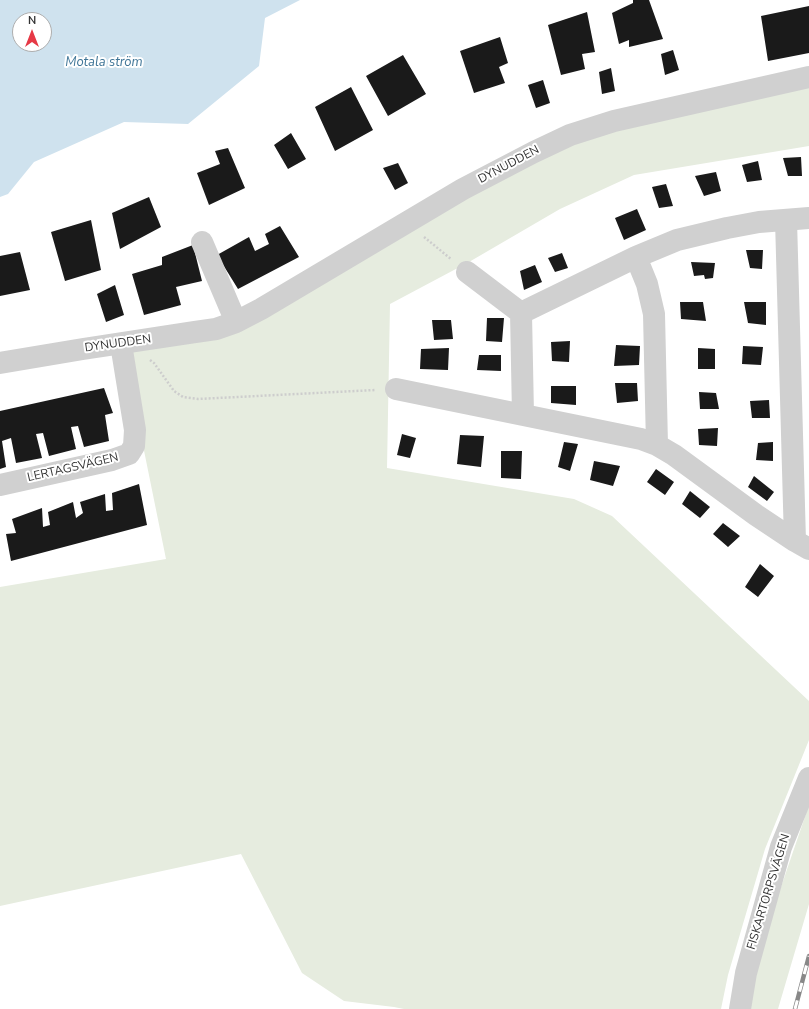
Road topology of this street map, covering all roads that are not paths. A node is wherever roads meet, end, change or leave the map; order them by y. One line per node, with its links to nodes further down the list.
1 (809, 77): 8 (street, DYNUDDEN)
2 (809, 218): 3 (street)
3 (786, 220): 5 (street); 15 (street)
4 (202, 242): 8 (street)
5 (636, 257): 7 (street); 13 (street)
6 (467, 272): 7 (street)
7 (521, 313): 12 (street)
8 (236, 322): 9 (street, DYNUDDEN)
9 (121, 344): 10 (street, DYNUDDEN); 14 (street, LERTAGSVÄGEN)
10 (0, 363)
11 (396, 389): 12 (street)
12 (523, 415): 13 (street)
13 (657, 445): 15 (street)
14 (0, 485)
15 (802, 545)
16 (809, 778): 17 (street, FISKARTORPSVÄGEN)
17 (740, 1009)

